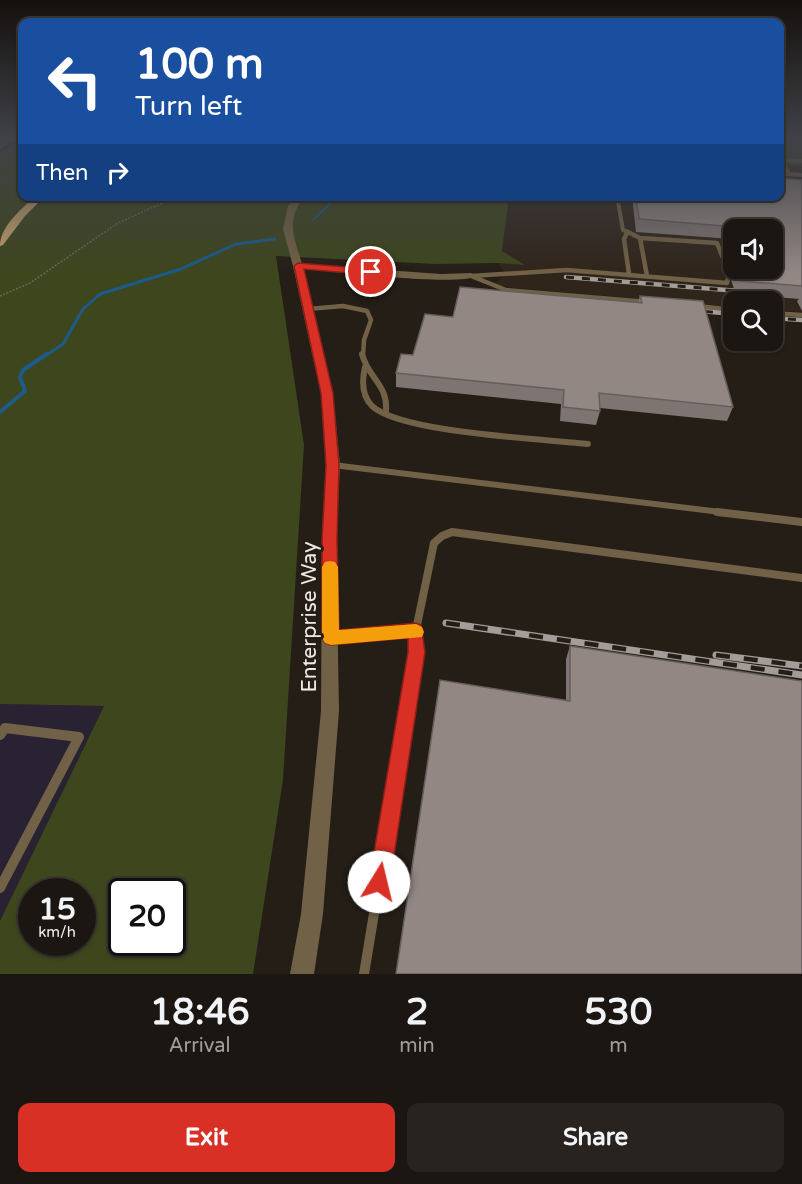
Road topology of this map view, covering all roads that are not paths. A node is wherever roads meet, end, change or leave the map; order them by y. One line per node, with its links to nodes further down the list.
1 (36, 201): 6 (main road)
2 (296, 201): 7 (street, Enterprise Way)
3 (618, 201): 4 (lane)
4 (627, 233): 5 (lane); 8 (lane)
5 (640, 238): 10 (lane); 10 (lane)
6 (0, 243)
7 (298, 266): 9 (street); 13 (street, Enterprise Way)
8 (628, 274): 9 (lane); 10 (lane)
9 (471, 276): 11 (lane)
10 (647, 276)
11 (654, 303)
12 (688, 306): 14 (lane)
13 (308, 309): 17 (lane); 20 (street, Enterprise Way)
14 (723, 309)
15 (783, 314): 16 (lane)
16 (802, 315)
17 (365, 367): 18 (lane); 18 (lane)
18 (386, 411): 19 (lane)
19 (588, 444)
20 (333, 465): 21 (lane); 24 (street, Enterprise Way)
21 (802, 522)
22 (802, 578): 23 (lane)
23 (416, 630): 24 (lane); 28 (lane)
24 (331, 638): 27 (street, Enterprise Way)
25 (0, 735): 26 (lane)
26 (0, 888)
27 (302, 974)
28 (364, 974)

